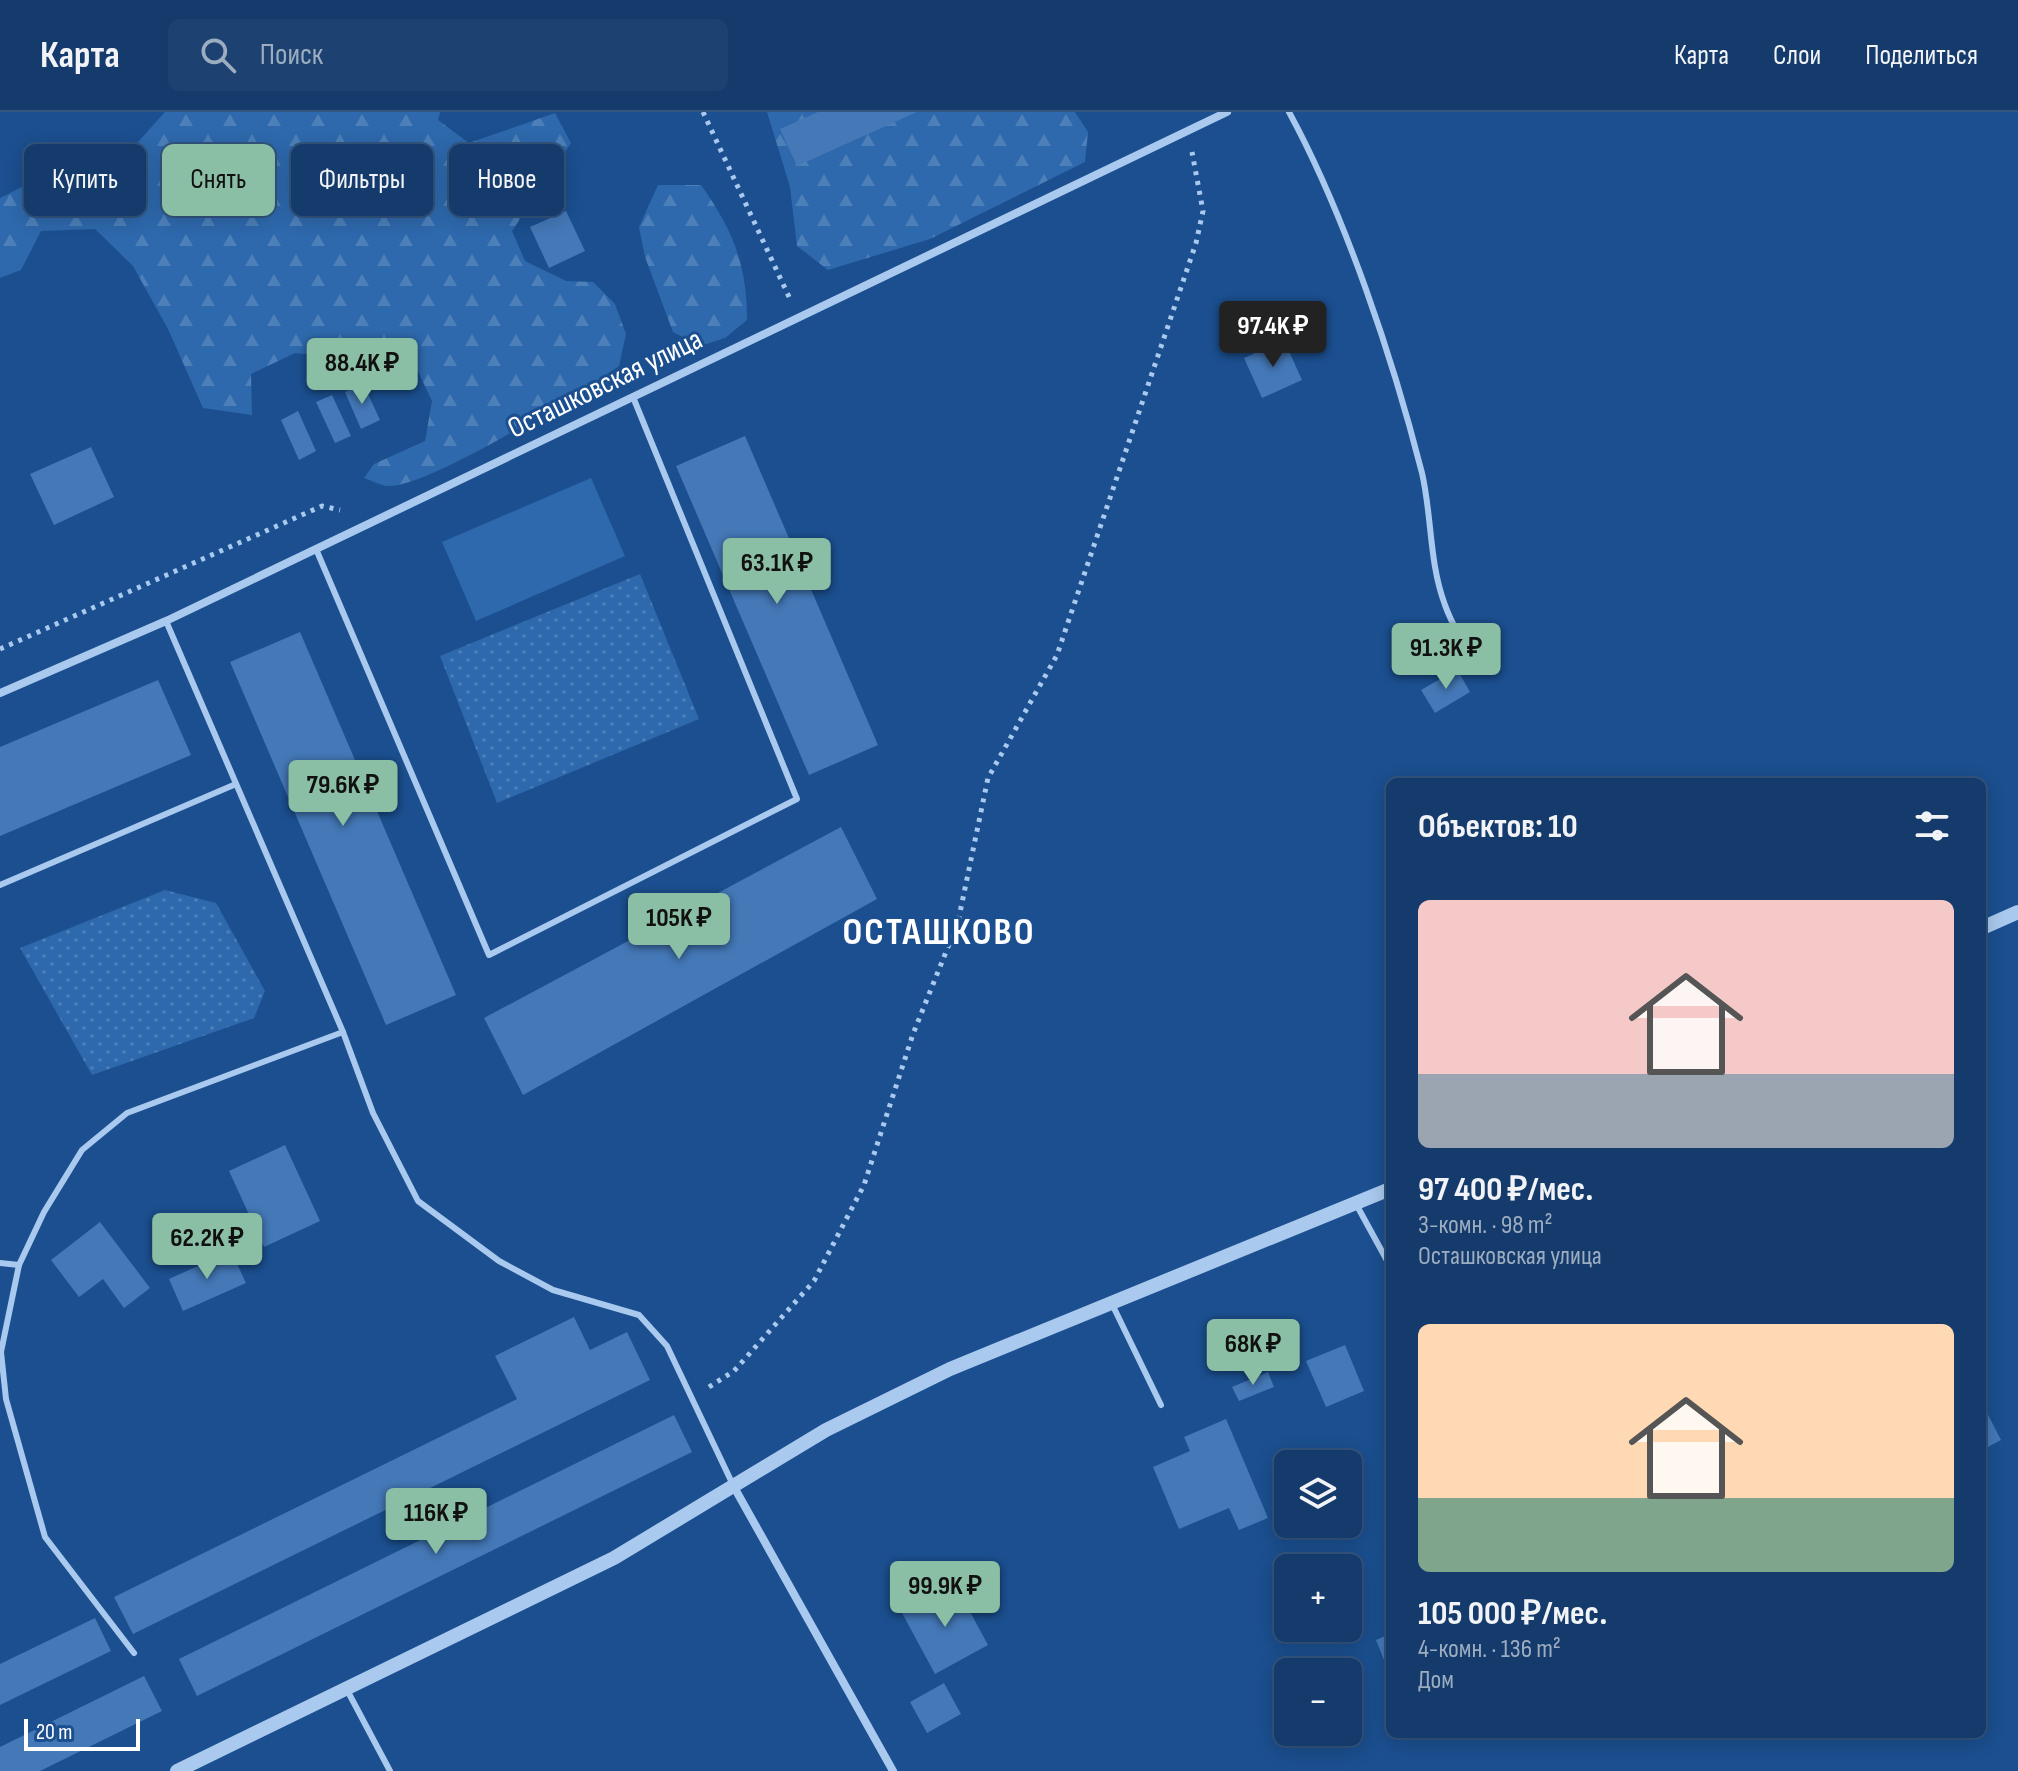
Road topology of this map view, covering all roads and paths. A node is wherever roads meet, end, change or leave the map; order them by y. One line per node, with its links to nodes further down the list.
1 (703, 112): 5 (path)
2 (1227, 112): 4 (street, Осташковская улица)
3 (1289, 112): 11 (lane)
4 (1186, 132): 5 (street, Осташковская улица); 24 (path)
5 (799, 318): 6 (street, Осташковская улица)
6 (633, 397): 7 (street, Осташковская улица); 8 (lane)
7 (380, 519): 8 (street, Осташковская улица); 10 (path)
8 (316, 549): 9 (street, Осташковская улица)
9 (166, 621): 12 (street, Осташковская улица); 13 (lane)
10 (0, 649)
11 (1466, 649)
12 (0, 693)
13 (236, 784): 14 (lane); 17 (lane)
14 (0, 885)
15 (2018, 912): 16 (street)
16 (1986, 926)
17 (343, 1032): 22 (lane); 24 (lane)
18 (1386, 1191): 19 (street)
19 (1356, 1204): 20 (lane); 23 (street)
20 (1386, 1259)
21 (0, 1263): 22 (lane)
22 (19, 1265): 27 (lane)
23 (1112, 1304): 25 (lane); 26 (street)
24 (692, 1398): 26 (lane)
25 (1161, 1405)
26 (734, 1487): 28 (street); 31 (street)
27 (134, 1653)
28 (346, 1688): 29 (street); 30 (lane)
29 (177, 1771)
30 (390, 1771)
31 (893, 1771)

